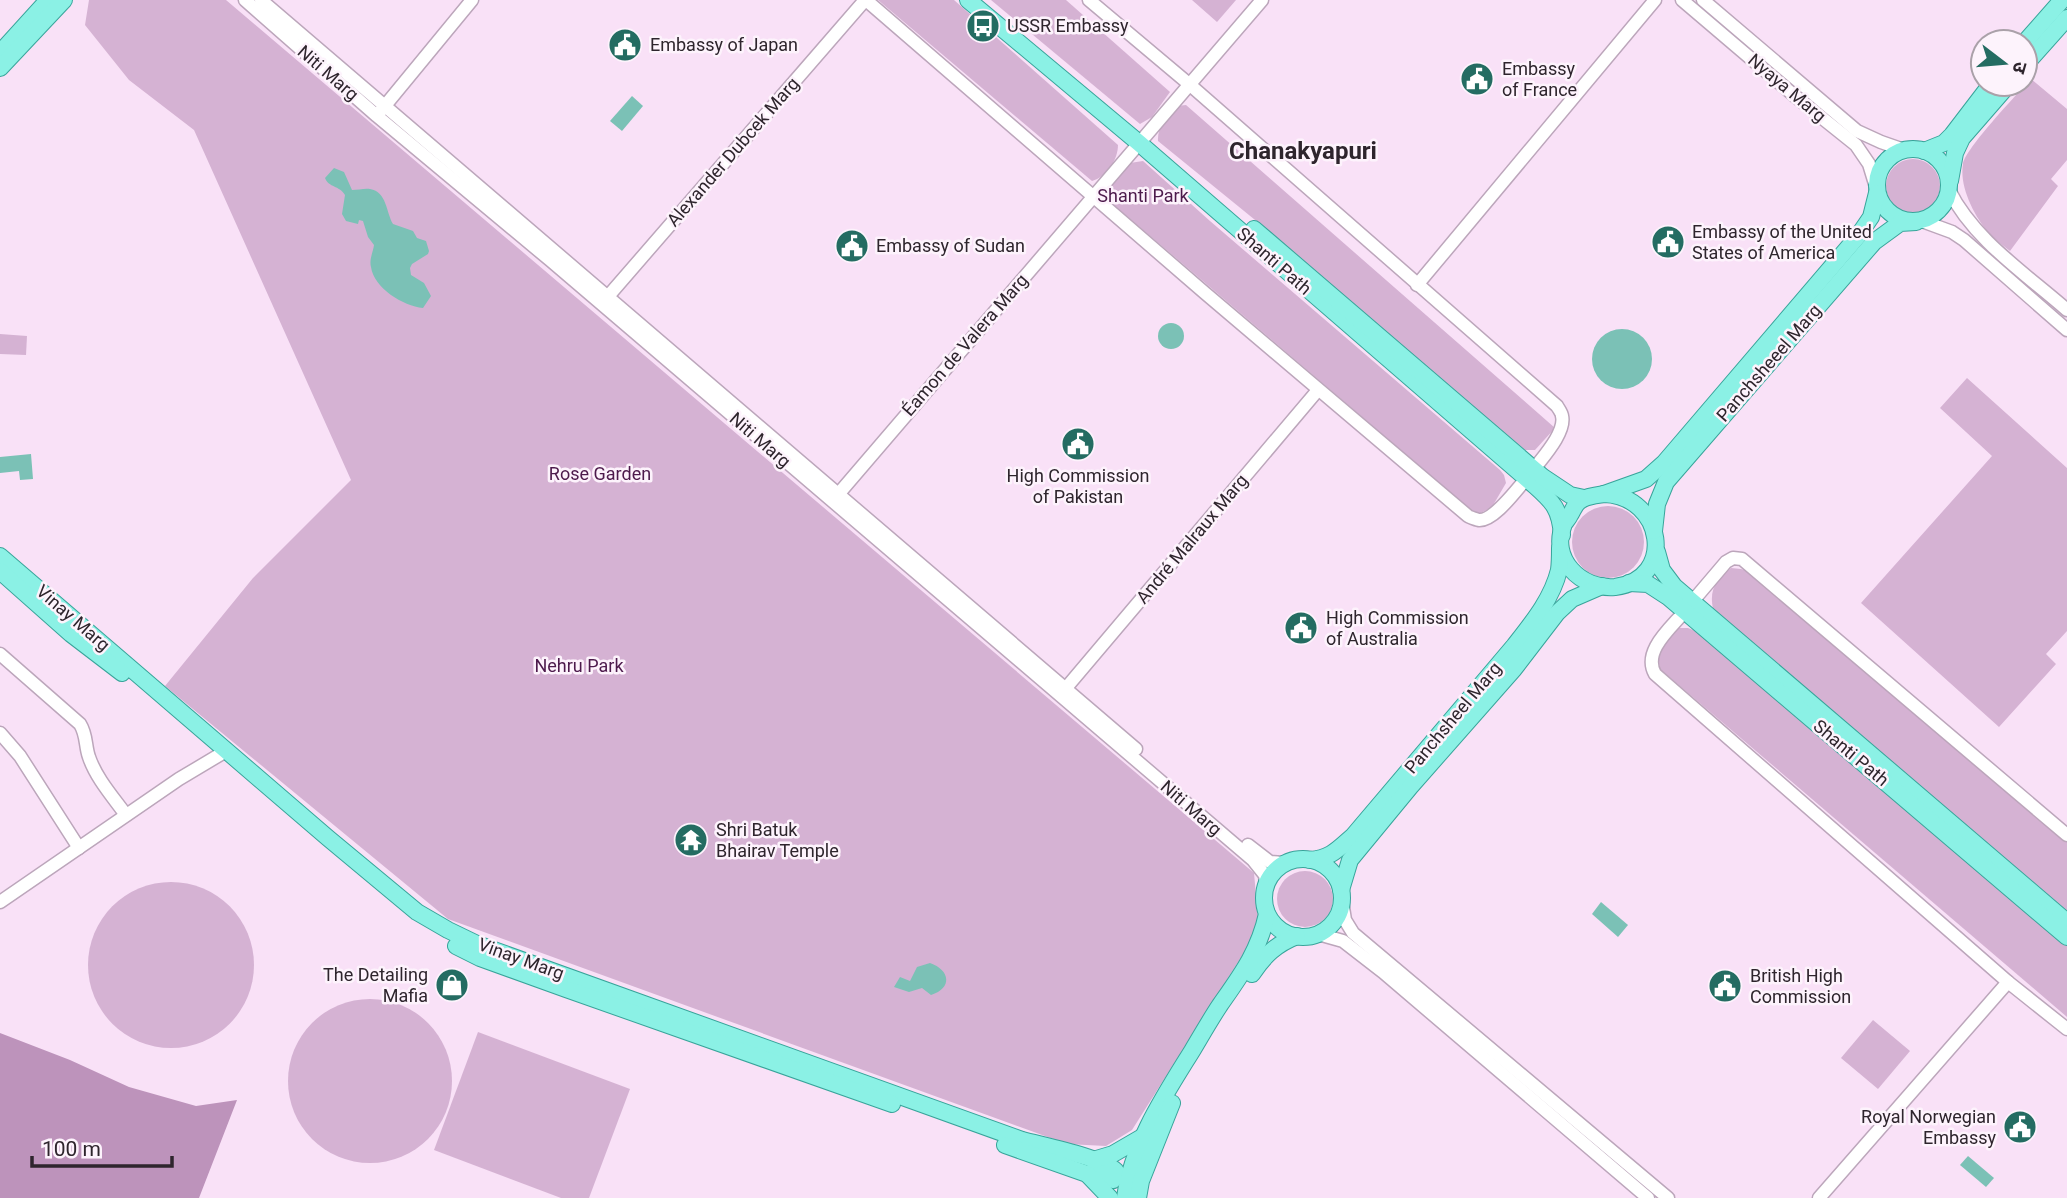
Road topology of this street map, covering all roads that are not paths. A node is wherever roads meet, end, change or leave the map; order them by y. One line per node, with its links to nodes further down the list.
1 (48, 0): 18 (main road)
2 (64, 0): 18 (main road)
3 (244, 0): 22 (street, Niti Marg)
4 (261, 0): 22 (street, Niti Marg)
5 (472, 0): 22 (street)
6 (865, 0): 28 (street); 31 (street, Alexander Dubcek Marg)
7 (968, 0): 23 (main road, Shanti Path)
8 (984, 0): 23 (main road, Shanti Path)
9 (1089, 0): 19 (street)
10 (1262, 0): 19 (street, Éamon de Valera Marg)
11 (1655, 0): 30 (street)
12 (1682, 0): 27 (street, Nyaya Marg)
13 (1703, 0): 24 (street, Nyaya Marg)
14 (2062, 0): 16 (main road)
15 (2067, 18): 17 (main road)
16 (2037, 28)
17 (2039, 49)
18 (1, 62)
19 (1189, 85): 23 (street, Éamon de Valera Marg); 30 (street)
20 (1980, 98): 25 (main road)
21 (1997, 98): 26 (main road)
22 (381, 111): 31 (street, Niti Marg)
23 (1142, 139): 28 (street, Éamon de Valera Marg); 35 (main road, Shanti Path)
24 (1904, 150): 25 (main road); 27 (main road)
25 (1924, 151): 26 (main road)
26 (1949, 186): 29 (main road); 32 (street)
27 (1876, 190): 29 (main road); 36 (main road)
28 (1093, 195): 34 (street); 37 (street, Éamon de Valera Marg)
29 (1919, 221): 33 (street); 39 (main road, Panchsheeel Marg)
30 (1417, 285): 35 (street)
31 (604, 300): 37 (street, Niti Marg)
32 (2067, 310)
33 (2067, 330)
34 (1318, 390): 35 (street); 48 (street, André Malraux Marg)
35 (1530, 474): 38 (main road, Shanti Path); 40 (main road, Shanti Path)
36 (1604, 494): 38 (main road); 39 (main road)
37 (836, 497): 48 (street, Niti Marg); 56 (street, Niti Marg)
38 (1584, 498): 40 (main road)
39 (1654, 531): 41 (main road)
40 (1561, 541): 45 (main road); 54 (main road, Panchsheel Marg)
41 (1657, 552): 44 (main road); 46 (main road, Shanti Path)
42 (0, 556): 50 (main road, Vinay Marg)
43 (0, 571): 50 (main road, Vinay Marg)
44 (1629, 583): 45 (main road); 46 (main road, Shanti Path)
45 (1602, 586): 57 (main road, Panchsheel Marg)
46 (1689, 606): 52 (street); 60 (main road, Shanti Path); 63 (main road, Shanti Path); 64 (street)
47 (0, 654): 51 (street)
48 (1066, 688): 55 (street, Niti Marg)
49 (0, 733): 53 (street)
50 (221, 754): 51 (street); 67 (main road, Vinay Marg)
51 (126, 815): 53 (street)
52 (2067, 835)
53 (79, 848): 58 (street)
54 (1310, 860): 55 (main road); 57 (main road)
55 (1285, 863): 56 (main road)
56 (1266, 885): 59 (main road)
57 (1341, 895): 61 (main road); 72 (street)
58 (0, 902)
59 (1267, 915): 62 (main road); 66 (main road)
60 (2067, 922)
61 (1318, 934): 62 (main road); 71 (street)
62 (1297, 936): 70 (main road)
63 (2067, 937)
64 (2008, 982): 65 (street); 73 (street)
65 (2067, 1030)
66 (1145, 1135): 67 (main road); 69 (main road)
67 (1090, 1167): 68 (main road)
68 (1110, 1198)
69 (1125, 1198)
70 (1138, 1198)
71 (1648, 1198)
72 (1668, 1198)
73 (1819, 1198)

